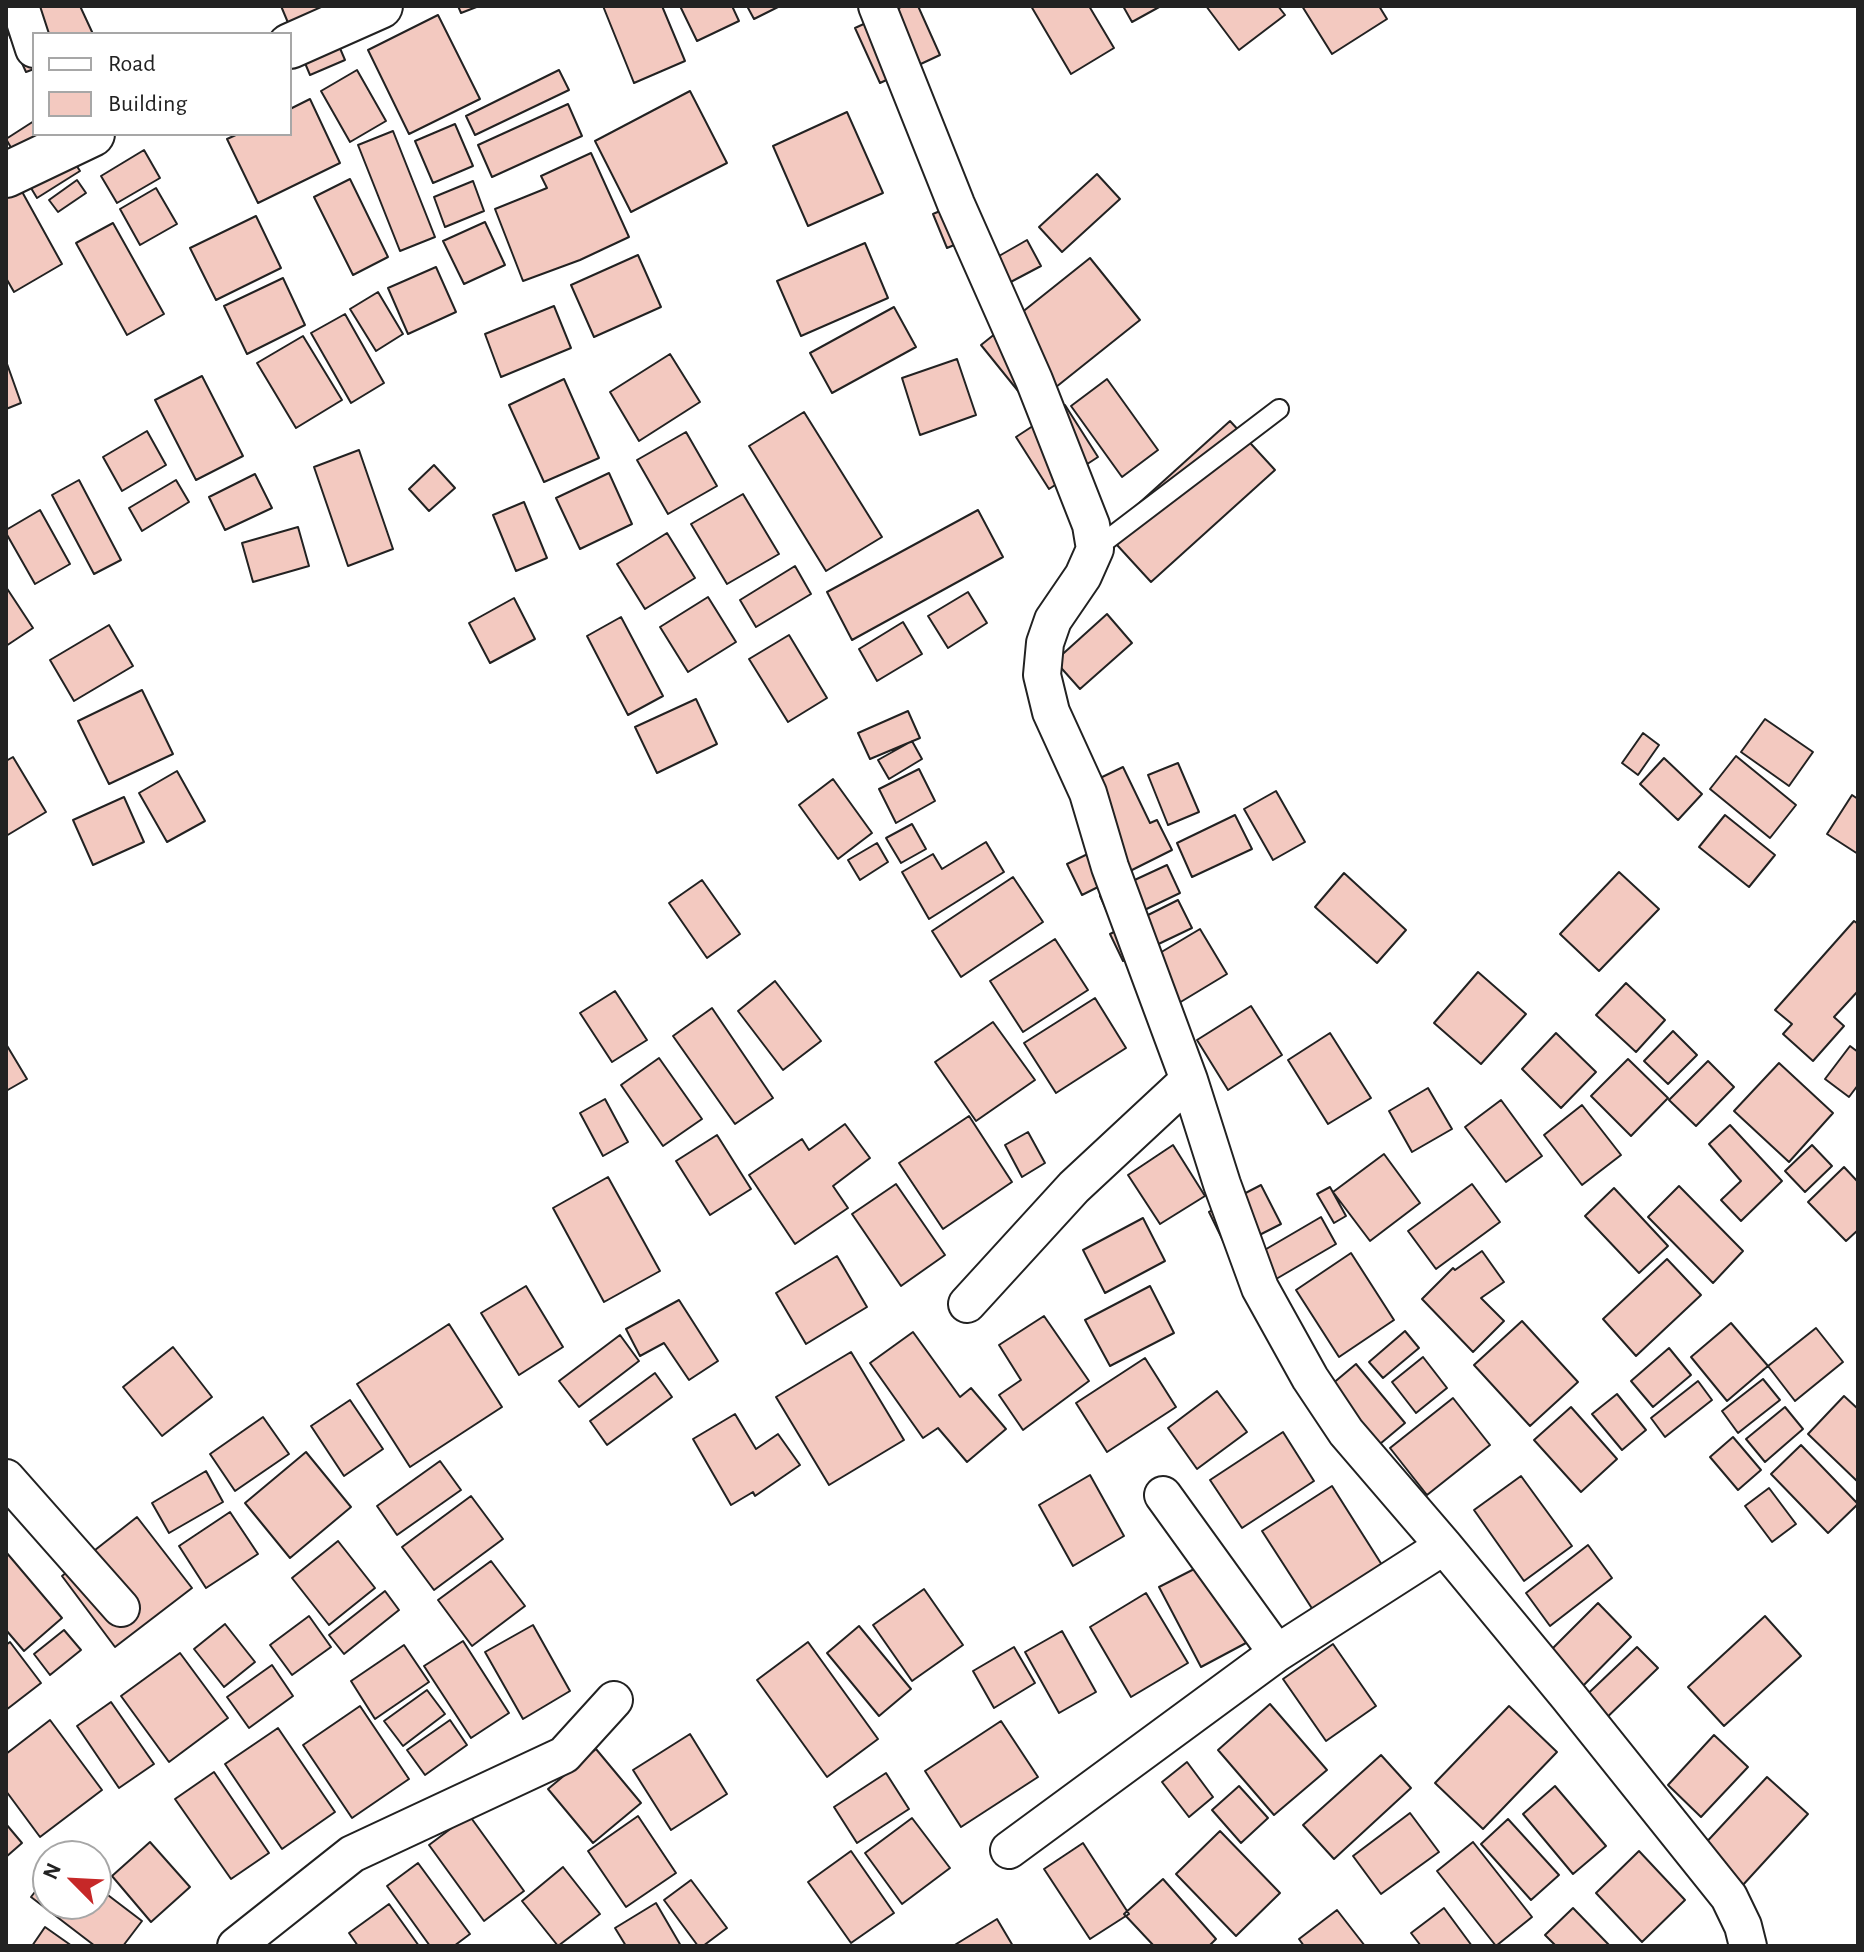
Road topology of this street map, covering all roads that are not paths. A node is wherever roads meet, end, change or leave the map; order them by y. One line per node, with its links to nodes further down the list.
1 (20, 6): 4 (street)
2 (380, 6): 5 (main road)
3 (877, 6): 9 (street)
4 (32, 43)
5 (292, 45)
6 (73, 138): 7 (main road)
7 (6, 175)
8 (1279, 409): 9 (lane)
9 (1095, 549): 10 (street)
10 (1189, 1080): 11 (street); 14 (street)
11 (967, 1304)
12 (6, 1478): 15 (street)
13 (1163, 1495): 16 (street)
14 (1444, 1546): 16 (street); 20 (street)
15 (121, 1608)
16 (1277, 1653): 18 (street)
17 (614, 1700): 19 (street)
18 (1009, 1850)
19 (236, 1946)
20 (1748, 1946)

